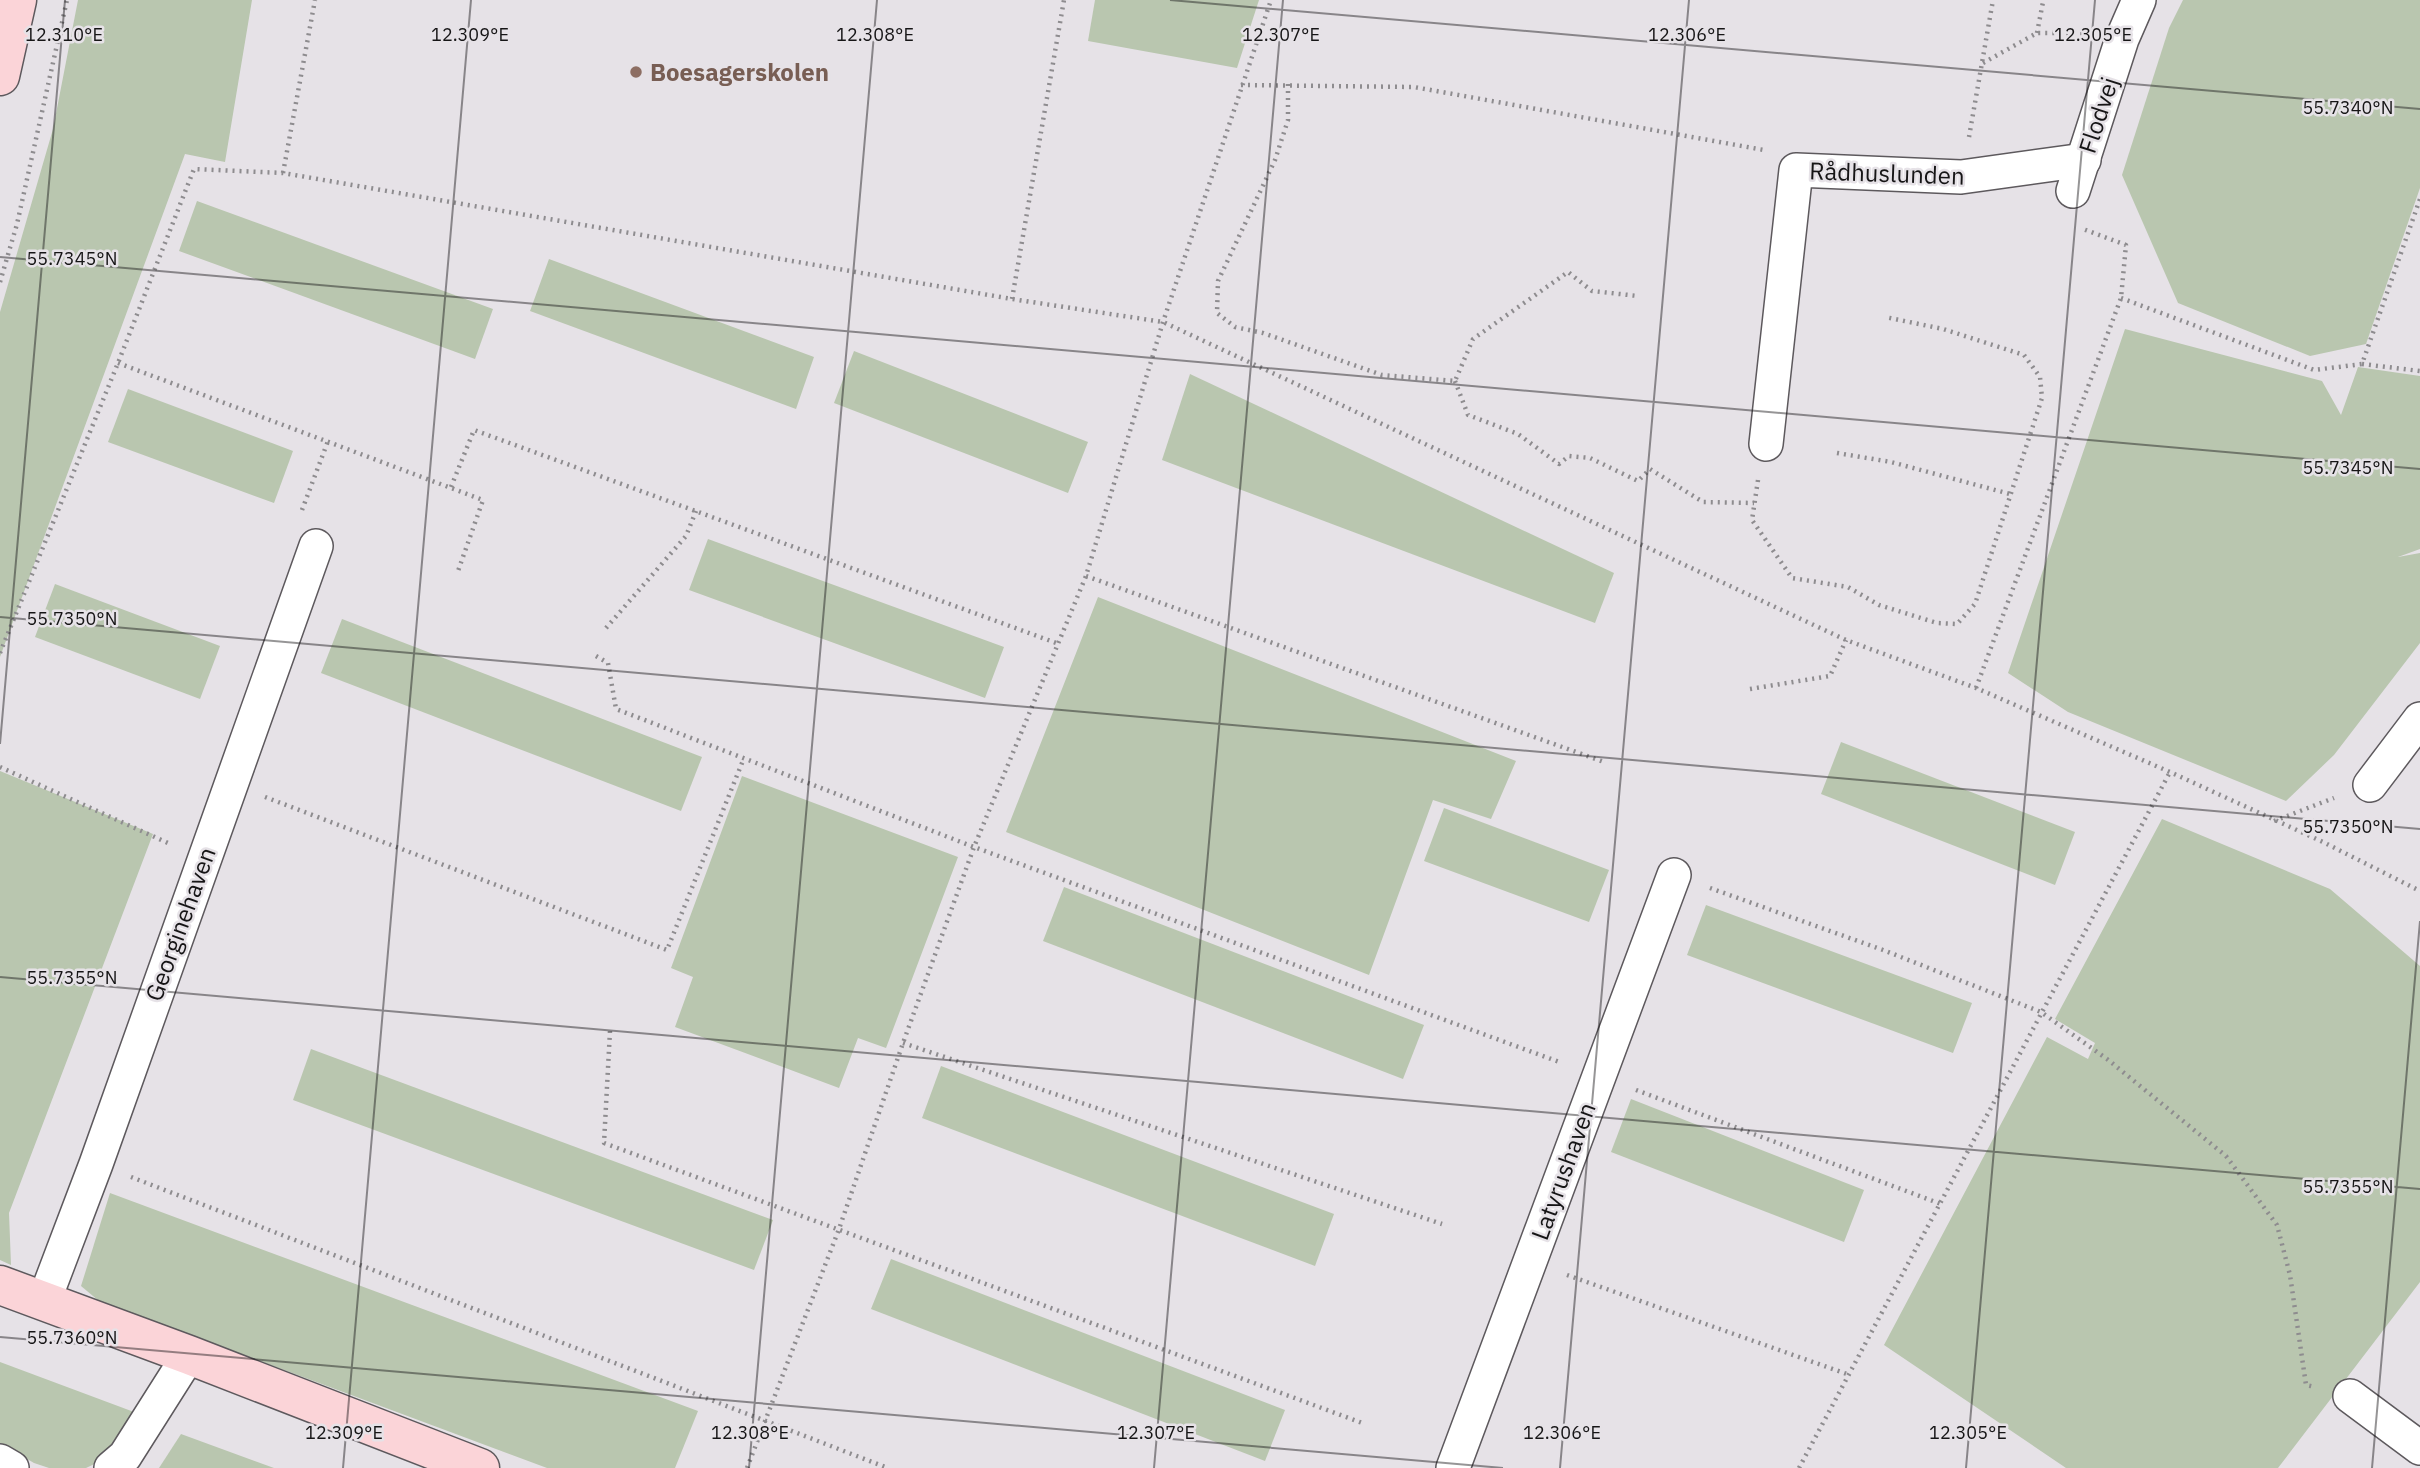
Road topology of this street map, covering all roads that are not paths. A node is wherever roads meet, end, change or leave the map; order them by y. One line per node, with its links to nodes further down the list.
1 (17, 0): 3 (street)
2 (2139, 0): 4 (street, Flodvej)
3 (0, 76)
4 (2084, 160): 5 (street, Flodvej); 6 (street, Rådhuslunden)
5 (2073, 191)
6 (1766, 444)
7 (316, 546): 12 (street, Georginehaven)
8 (2420, 719): 9 (street)
9 (2370, 785)
10 (1674, 875): 20 (street, Latyrushaven)
11 (0, 1285): 12 (street)
12 (44, 1301): 13 (street)
13 (189, 1355): 18 (street); 19 (street)
14 (2350, 1396): 15 (street)
15 (2420, 1448)
16 (0, 1461): 17 (street)
17 (12, 1468)
18 (111, 1468)
19 (480, 1468)
20 (1453, 1468)

